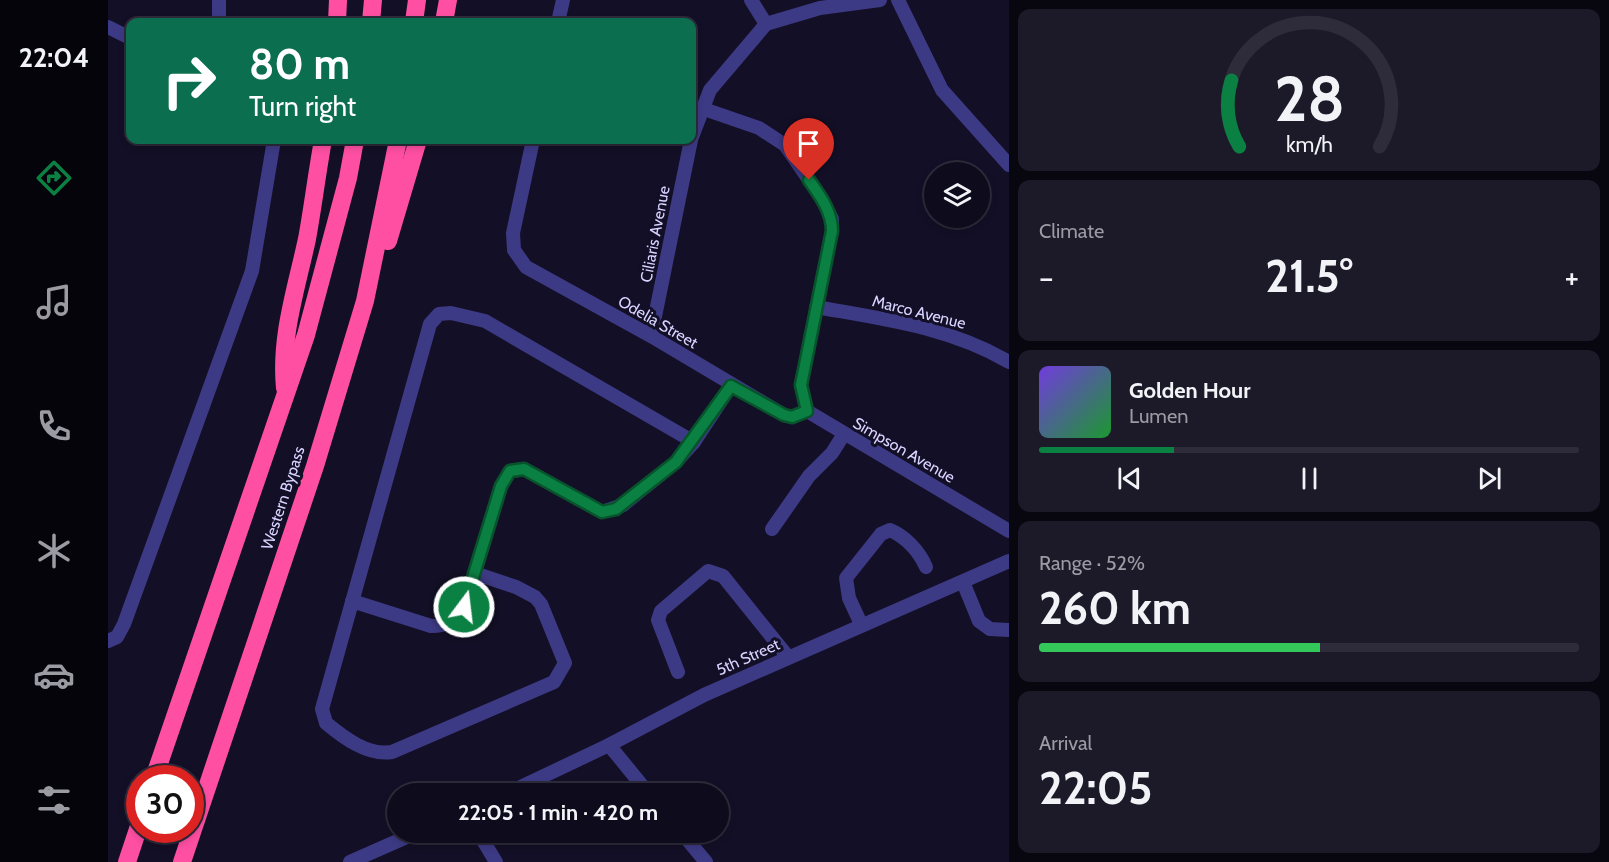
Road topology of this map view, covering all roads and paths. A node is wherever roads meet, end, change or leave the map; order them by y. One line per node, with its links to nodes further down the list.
1 (219, 0): 10 (street)
2 (338, 0): 11 (highway)
3 (373, 0): 12 (highway)
4 (417, 0): 13 (highway)
5 (448, 0): 14 (highway)
6 (563, 0): 15 (street)
7 (751, 0): 16 (street)
8 (880, 0): 16 (street)
9 (898, 0): 28 (street)
10 (219, 18)
11 (337, 18)
12 (371, 18)
13 (415, 18)
14 (445, 18)
15 (559, 18)
16 (766, 24): 19 (street, Ciliaris Avenue)
17 (108, 27): 18 (street)
18 (126, 36)
19 (701, 108): 20 (street, Ciliaris Avenue); 30 (street)
20 (696, 123)
21 (273, 144): 47 (street)
22 (321, 144): 34 (highway)
23 (354, 144): 34 (highway, Western Bypass)
24 (397, 144): 29 (highway, Western Bypass)
25 (417, 144): 29 (highway)
26 (532, 144): 31 (street, Odelia Street)
27 (690, 144): 31 (street, Ciliaris Avenue)
28 (1009, 165)
29 (365, 301): 59 (highway, Western Bypass)
30 (816, 307): 32 (street, Marco Avenue); 35 (street)
31 (651, 336): 33 (street, Odelia Street)
32 (1009, 362)
33 (731, 386): 35 (street, Odelia Street); 37 (street)
34 (286, 393): 51 (highway, Western Bypass)
35 (807, 411): 36 (street, Simpson Avenue)
36 (844, 434): 38 (street); 39 (street, Simpson Avenue)
37 (694, 442): 42 (street); 44 (street)
38 (772, 529)
39 (1009, 531)
40 (1009, 561): 43 (street, 5th Street)
41 (926, 567): 45 (street)
42 (474, 573): 44 (street); 44 (street)
43 (963, 582): 45 (street, 5th Street); 46 (street)
44 (352, 602)
45 (861, 624): 48 (street, 5th Street)
46 (1009, 630)
47 (108, 641)
48 (788, 657): 49 (street); 50 (street, 5th Street)
49 (678, 672)
50 (609, 745): 52 (street, 5th Street); 53 (street)
51 (158, 765)
52 (529, 783)
53 (640, 783)
54 (133, 843): 58 (highway)
55 (393, 843): 60 (street)
56 (485, 843): 61 (street)
57 (690, 843): 62 (street)
58 (127, 862)
59 (182, 862)
60 (350, 862)
61 (496, 862)
62 (706, 862)

